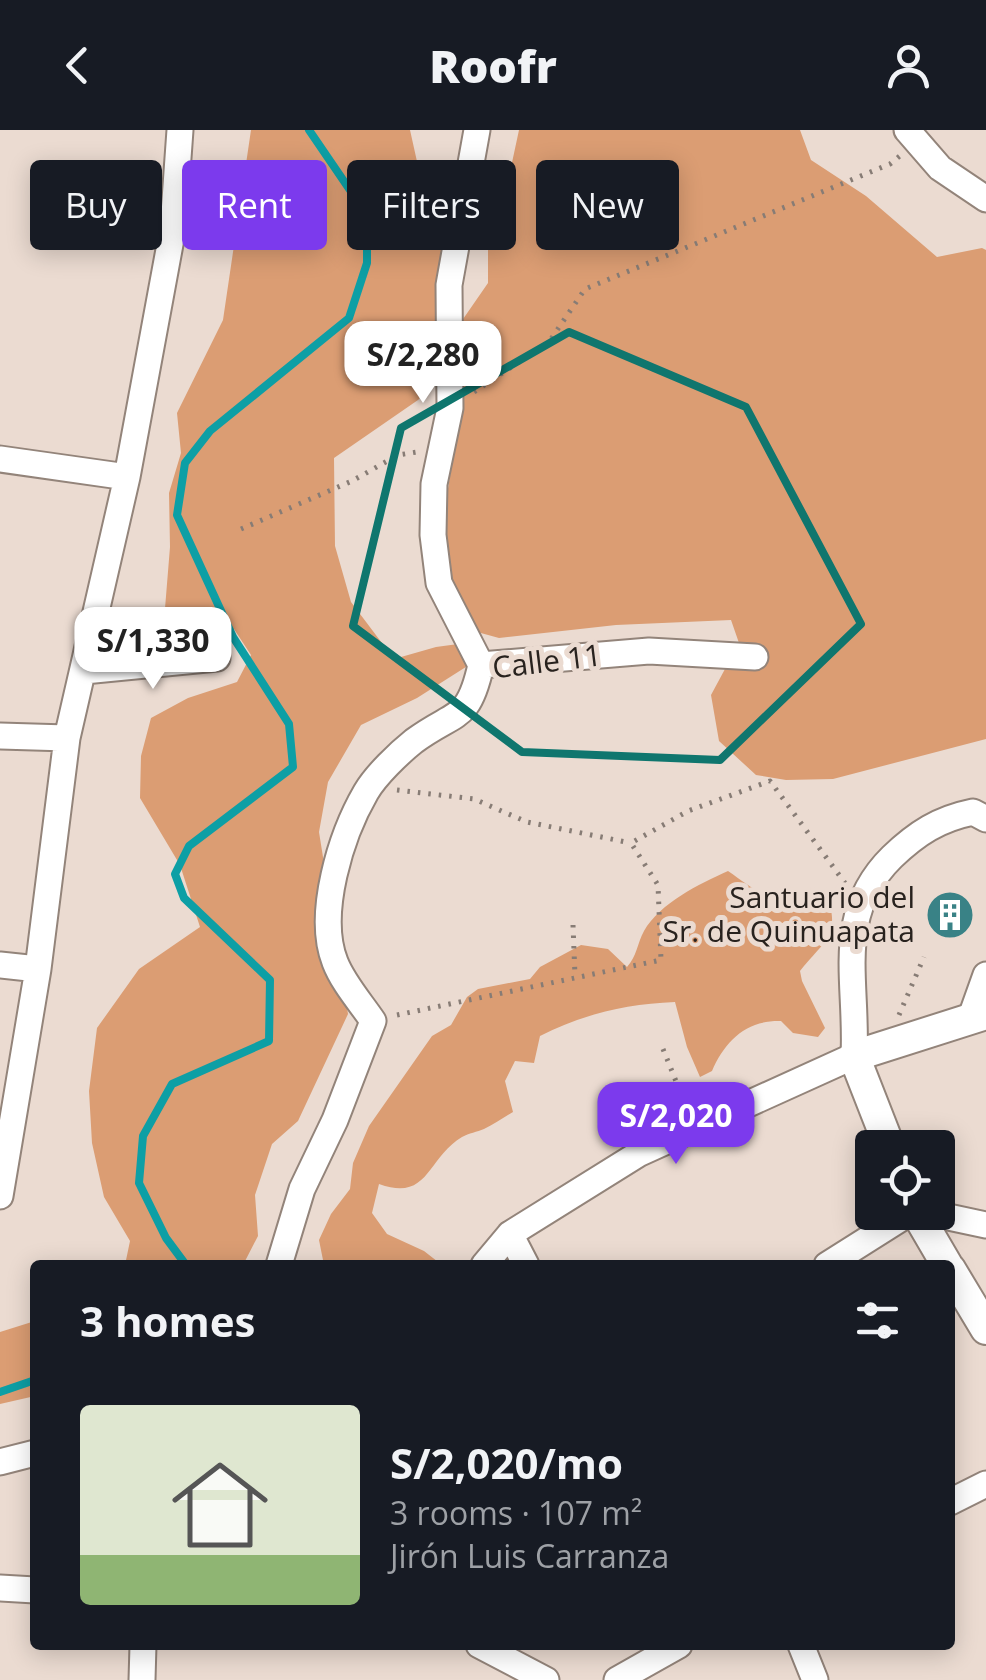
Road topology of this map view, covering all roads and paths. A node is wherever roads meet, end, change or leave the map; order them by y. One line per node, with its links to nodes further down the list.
1 (180, 130): 8 (street)
2 (476, 130): 5 (street)
3 (911, 137): 4 (street); 5 (path)
4 (986, 199)
5 (450, 408): 6 (street)
6 (444, 446): 9 (path); 12 (street)
7 (0, 459): 8 (street)
8 (127, 477): 13 (street)
9 (241, 528)
10 (755, 656): 12 (street, Calle 11)
11 (217, 658): 13 (street)
12 (481, 665): 16 (street, Calle 11)
13 (84, 671): 15 (street)
14 (0, 736): 15 (street)
15 (67, 738): 23 (street)
16 (368, 788): 18 (path); 27 (street, Calle 11)
17 (986, 819): 19 (street)
18 (631, 843): 19 (path); 25 (path)
19 (859, 902): 28 (street)
20 (573, 925): 25 (path)
21 (924, 957): 28 (path)
22 (0, 965): 23 (street)
23 (38, 969): 32 (street)
24 (986, 975): 26 (street)
25 (576, 976): 27 (path)
26 (978, 1015): 28 (street)
27 (373, 1021): 38 (street)
28 (854, 1047): 30 (street); 31 (street)
29 (663, 1048): 30 (path)
30 (695, 1127): 37 (street)
31 (884, 1130)
32 (2, 1181)
33 (955, 1218): 34 (street)
34 (986, 1225)
35 (884, 1230): 41 (street)
36 (925, 1230): 42 (street)
37 (510, 1234): 39 (street); 40 (street)
38 (281, 1260)
39 (488, 1260)
40 (523, 1260)
41 (835, 1260)
42 (945, 1260)
43 (955, 1277): 44 (street)
44 (986, 1329)
45 (30, 1454): 46 (street)
46 (0, 1462)
47 (986, 1484): 48 (street)
48 (955, 1500)
49 (0, 1588): 50 (street)
50 (30, 1590)
51 (142, 1650): 55 (street)
52 (489, 1650): 56 (street)
53 (670, 1650): 57 (street)
54 (803, 1650): 58 (street)
55 (142, 1680)
56 (546, 1680)
57 (617, 1680)
58 (816, 1680)

